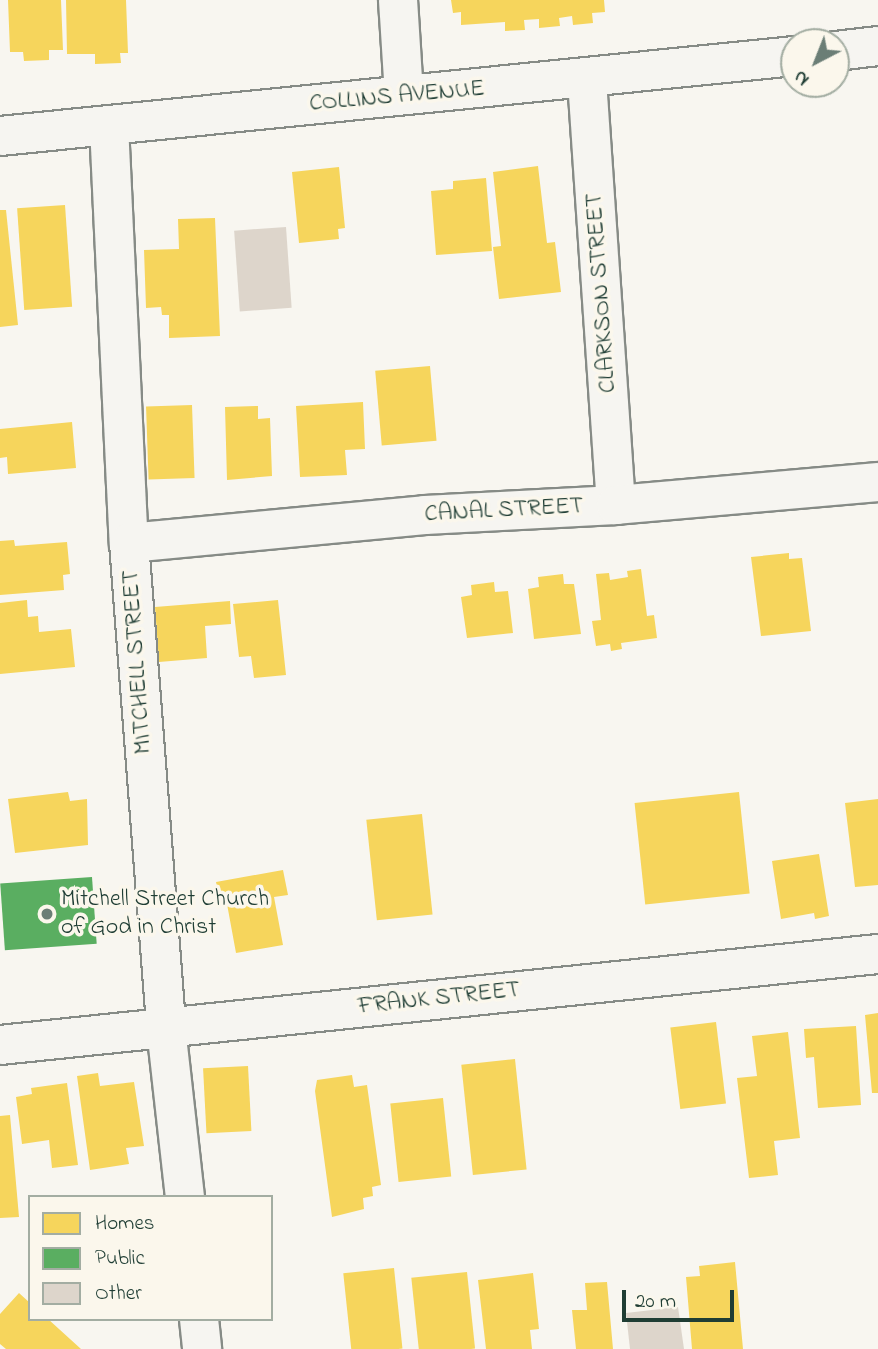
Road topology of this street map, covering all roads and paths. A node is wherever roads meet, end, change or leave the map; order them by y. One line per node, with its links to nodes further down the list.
1 (398, 0): 6 (street)
2 (878, 46): 3 (street)
3 (850, 49)
4 (780, 58): 5 (street, COLLINS AVENUE)
5 (587, 80): 6 (street, COLLINS AVENUE); 10 (street, CLARKSON STREET)
6 (404, 95): 7 (street, COLLINS AVENUE)
7 (109, 125): 8 (street, COLLINS AVENUE); 11 (street, MITCHELL STREET)
8 (0, 136)
9 (878, 482): 10 (street, CANAL STREET)
10 (616, 505): 11 (street, CANAL STREET)
11 (129, 544): 13 (street, MITCHELL STREET)
12 (878, 954): 13 (street, FRANK STREET)
13 (166, 1028): 14 (street, FRANK STREET); 15 (street, MITCHELL STREET)
14 (0, 1045)
15 (185, 1195)
16 (199, 1321): 17 (street)
17 (202, 1349)

